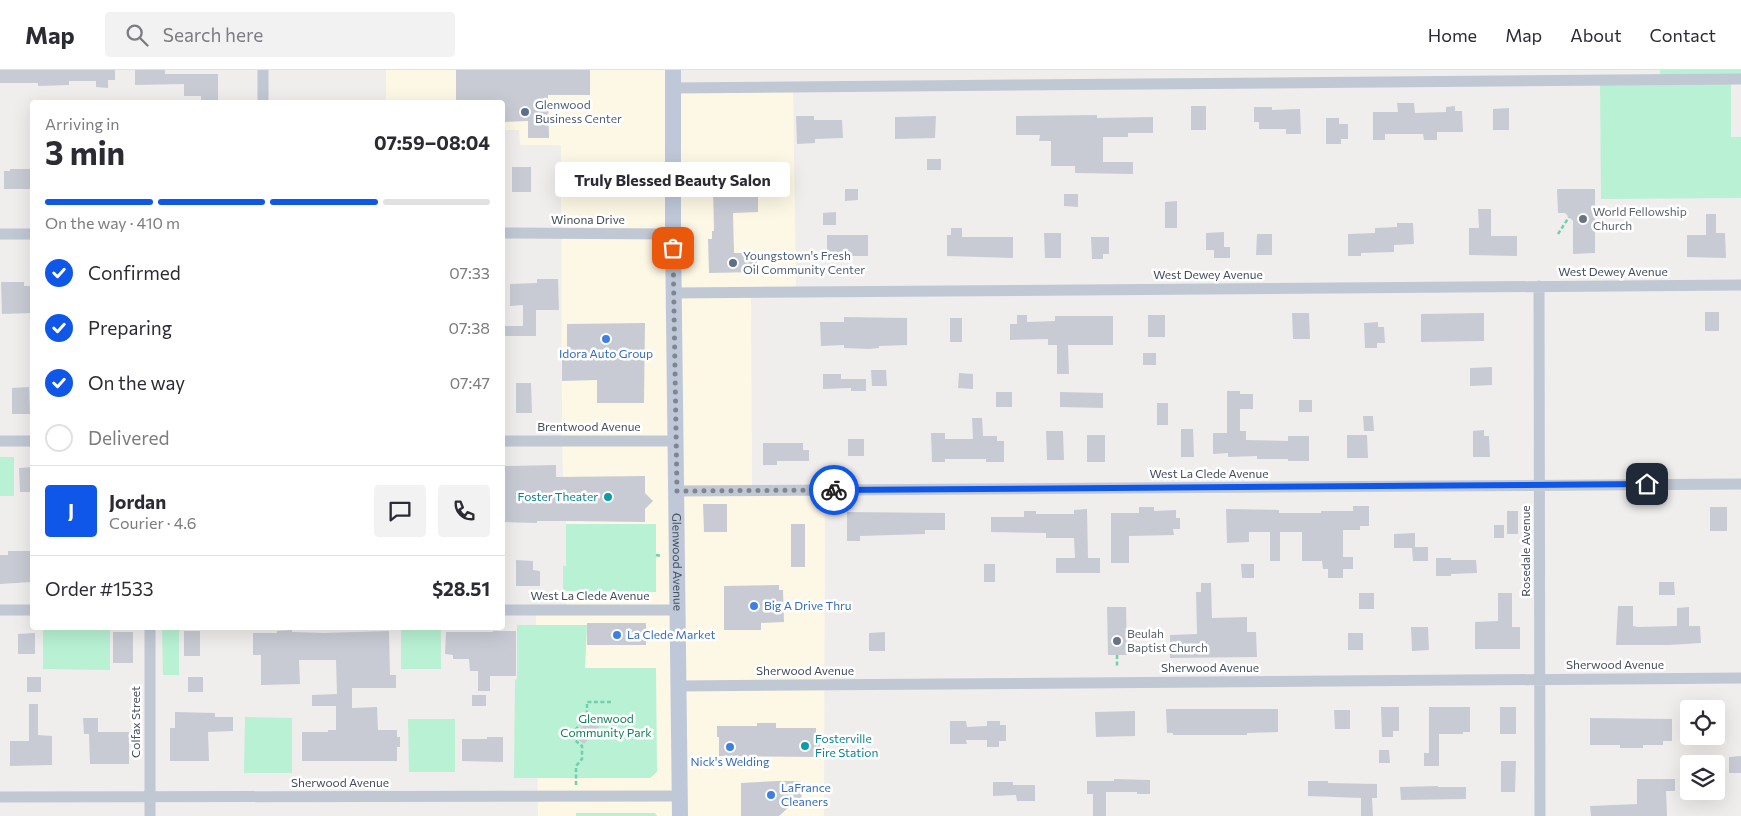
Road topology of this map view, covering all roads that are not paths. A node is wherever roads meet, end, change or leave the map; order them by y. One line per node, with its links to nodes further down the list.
1 (263, 70): 5 (street)
2 (673, 70): 4 (main road, Glenwood Avenue)
3 (1741, 79): 4 (street)
4 (673, 88): 9 (main road, Glenwood Avenue)
5 (263, 100)
6 (505, 233): 9 (street, Winona Drive)
7 (0, 234): 8 (street)
8 (30, 234)
9 (673, 234): 12 (main road, Glenwood Avenue)
10 (1741, 285): 11 (street, West Dewey Avenue)
11 (1539, 286): 12 (street, West Dewey Avenue); 18 (street, Rosedale Avenue)
12 (674, 293): 16 (main road, Glenwood Avenue)
13 (0, 441): 14 (street)
14 (30, 441)
15 (505, 441): 16 (street, Brentwood Avenue)
16 (676, 441): 19 (main road, Glenwood Avenue)
17 (1741, 484): 18 (street, West La Clede Avenue)
18 (1540, 485): 19 (street, West La Clede Avenue); 26 (street, Rosedale Avenue)
19 (677, 491): 23 (main road, Glenwood Avenue)
20 (0, 610): 21 (street)
21 (30, 610)
22 (505, 610): 23 (street, West La Clede Avenue)
23 (677, 610): 27 (main road, Glenwood Avenue)
24 (150, 630): 30 (street, Colfax Street)
25 (1741, 678): 26 (street, Sherwood Avenue)
26 (1540, 680): 27 (street, Sherwood Avenue); 33 (street, Rosedale Avenue)
27 (679, 686): 28 (main road, Glenwood Avenue)
28 (679, 796): 30 (street, Sherwood Avenue); 32 (main road, Glenwood Avenue)
29 (0, 797): 30 (street, Sherwood Avenue)
30 (150, 797): 31 (street, Colfax Street)
31 (150, 816)
32 (680, 816)
33 (1540, 816)

